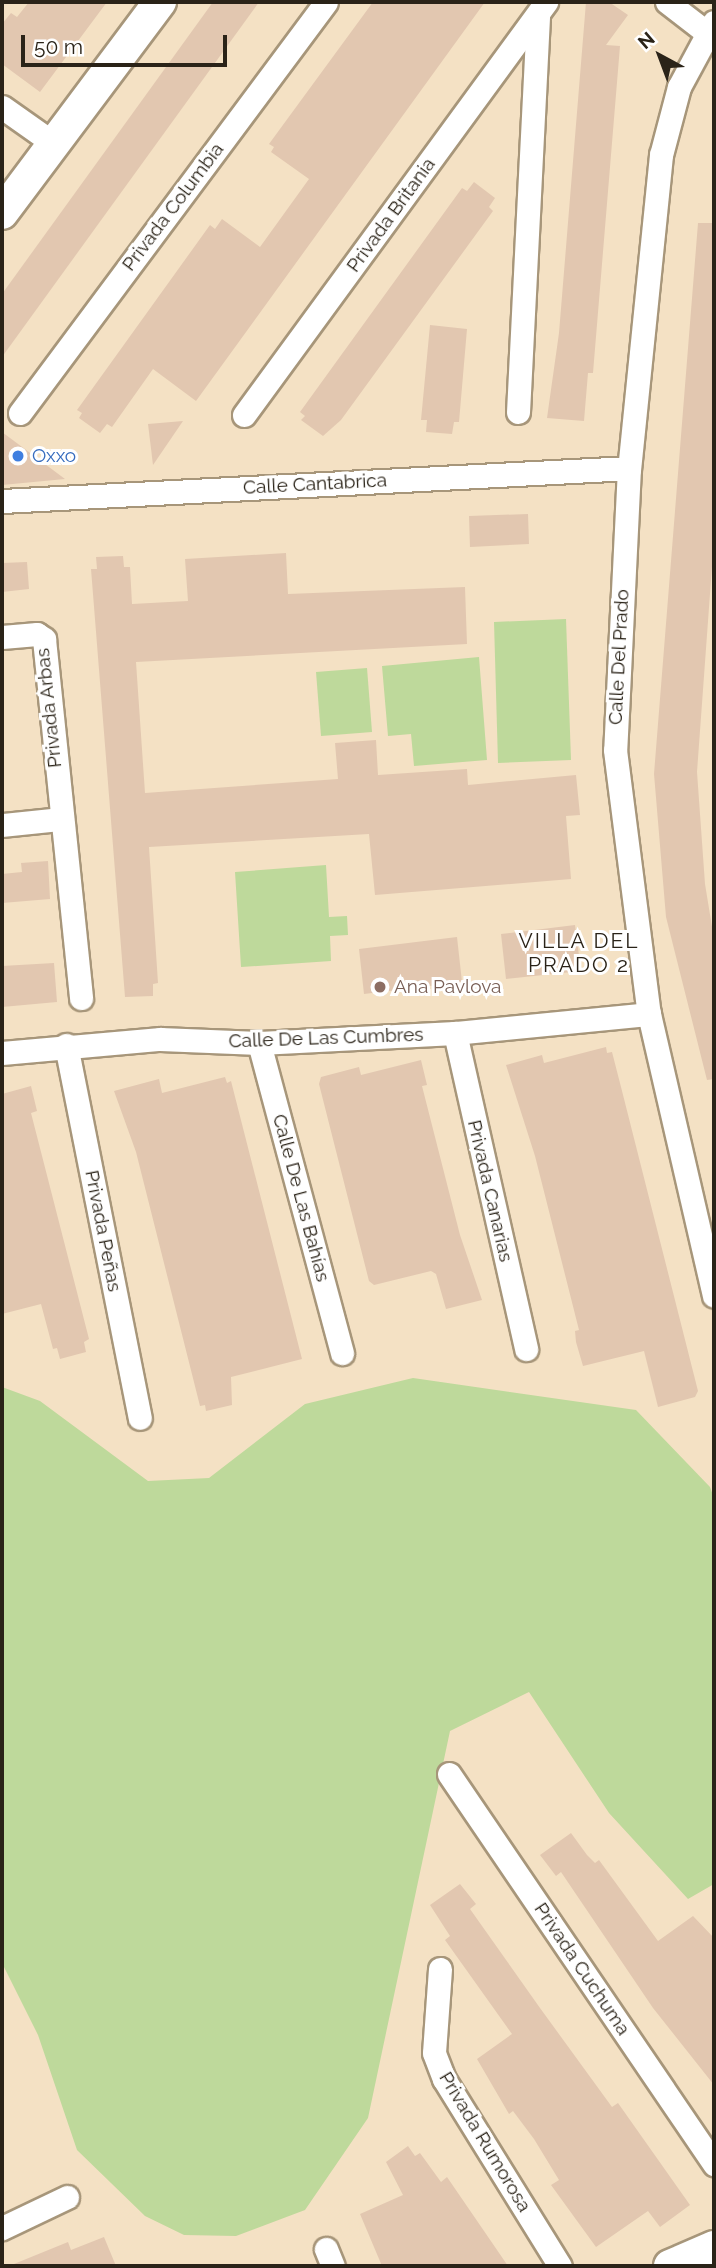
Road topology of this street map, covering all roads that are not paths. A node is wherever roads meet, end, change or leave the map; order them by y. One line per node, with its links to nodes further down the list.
1 (159, 2): 7 (street)
2 (326, 2): 10 (street, Privada Columbia)
3 (667, 2): 5 (street)
4 (542, 9): 9 (street, Privada Britania); 11 (street, Privada Britania)
5 (710, 27): 12 (street, Calle Del Prado)
6 (2, 107): 7 (street)
7 (53, 143): 8 (street)
8 (2, 213)
9 (518, 412)
10 (20, 413)
11 (244, 415)
12 (629, 468): 13 (street, Calle Cantabrica); 18 (street, Calle Del Prado)
13 (2, 501)
14 (2, 637): 15 (street, Privada Arbas)
15 (60, 819): 16 (street); 17 (street, Privada Arbas)
16 (2, 825)
17 (81, 998)
18 (649, 1014): 19 (street, Calle De Las Cumbres); 23 (street, Calle Del Prado)
19 (455, 1033): 20 (street, Calle De Las Cumbres); 24 (street, Privada Canarias)
20 (259, 1043): 21 (street, Calle De Las Cumbres); 25 (street, Calle De Las Bahías)
21 (66, 1045): 22 (street, Calle De Las Cumbres); 26 (street, Privada Peñas)
22 (2, 1052)
23 (714, 1296)
24 (526, 1349)
25 (342, 1353)
26 (140, 1418)
27 (449, 1774): 29 (street, Privada Cuchuma)
28 (440, 1969): 33 (street, Privada Rumorosa)
29 (714, 2164)
30 (67, 2197): 31 (street)
31 (2, 2228)
32 (714, 2247): 34 (street)
33 (561, 2266)
34 (670, 2266)

